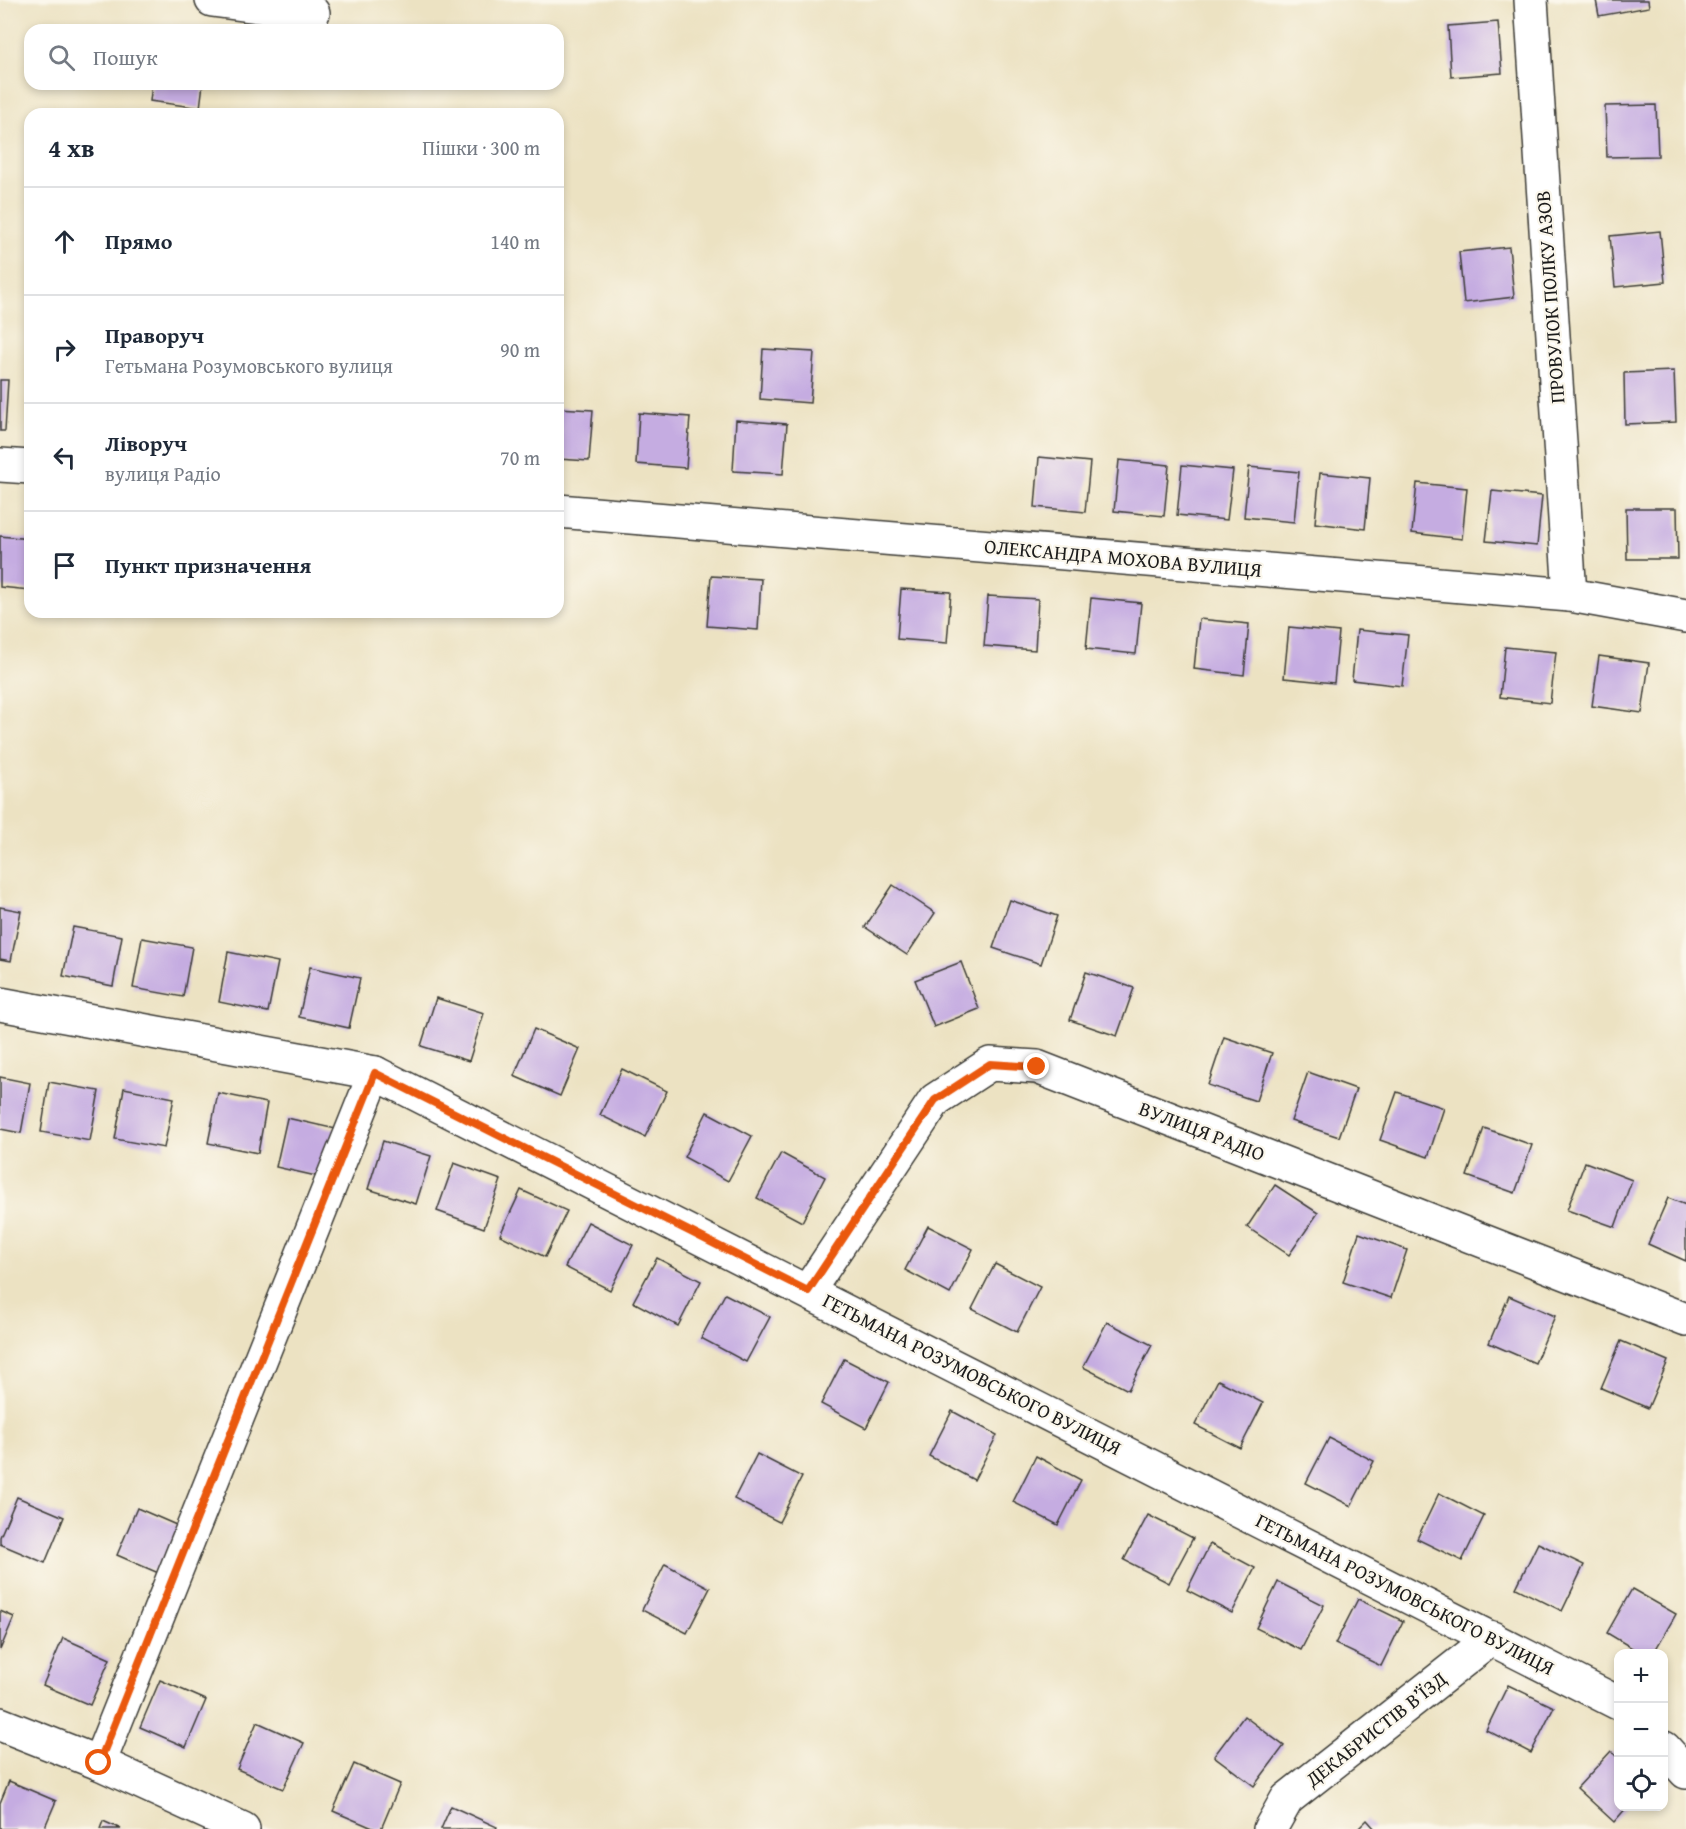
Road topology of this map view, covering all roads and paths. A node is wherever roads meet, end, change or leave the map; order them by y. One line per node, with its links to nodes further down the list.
1 (212, 0): 3 (street)
2 (1531, 0): 7 (street, ПРОВУЛОК ПОЛКУ АЗОВ)
3 (313, 13)
4 (0, 465): 5 (street)
5 (24, 467)
6 (564, 511): 7 (street, ОЛЕКСАНДРА МОХОВА ВУЛИЦЯ)
7 (1570, 595): 8 (street, ОЛЕКСАНДРА МОХОВА ВУЛИЦЯ)
8 (1686, 616)
9 (0, 1004): 10 (street, ГЕТЬМАНА РОЗУМОВСЬКОГО ВУЛИЦЯ)
10 (375, 1073): 11 (street, ГЕТЬМАНА РОЗУМОВСЬКОГО ВУЛИЦЯ); 17 (street)
11 (808, 1291): 12 (street, ВУЛИЦЯ РАДІО); 13 (street, ГЕТЬМАНА РОЗУМОВСЬКОГО ВУЛИЦЯ)
12 (1686, 1320)
13 (1492, 1638): 14 (street, ГЕТЬМАНА РОЗУМОВСЬКОГО ВУЛИЦЯ); 20 (street, ДЕКАБРИСТІВ В’ЇЗД)
14 (1614, 1701)
15 (0, 1724): 17 (street)
16 (1668, 1752): 18 (street)
17 (99, 1763): 19 (street)
18 (1686, 1772)
19 (243, 1829)
20 (1270, 1829)

